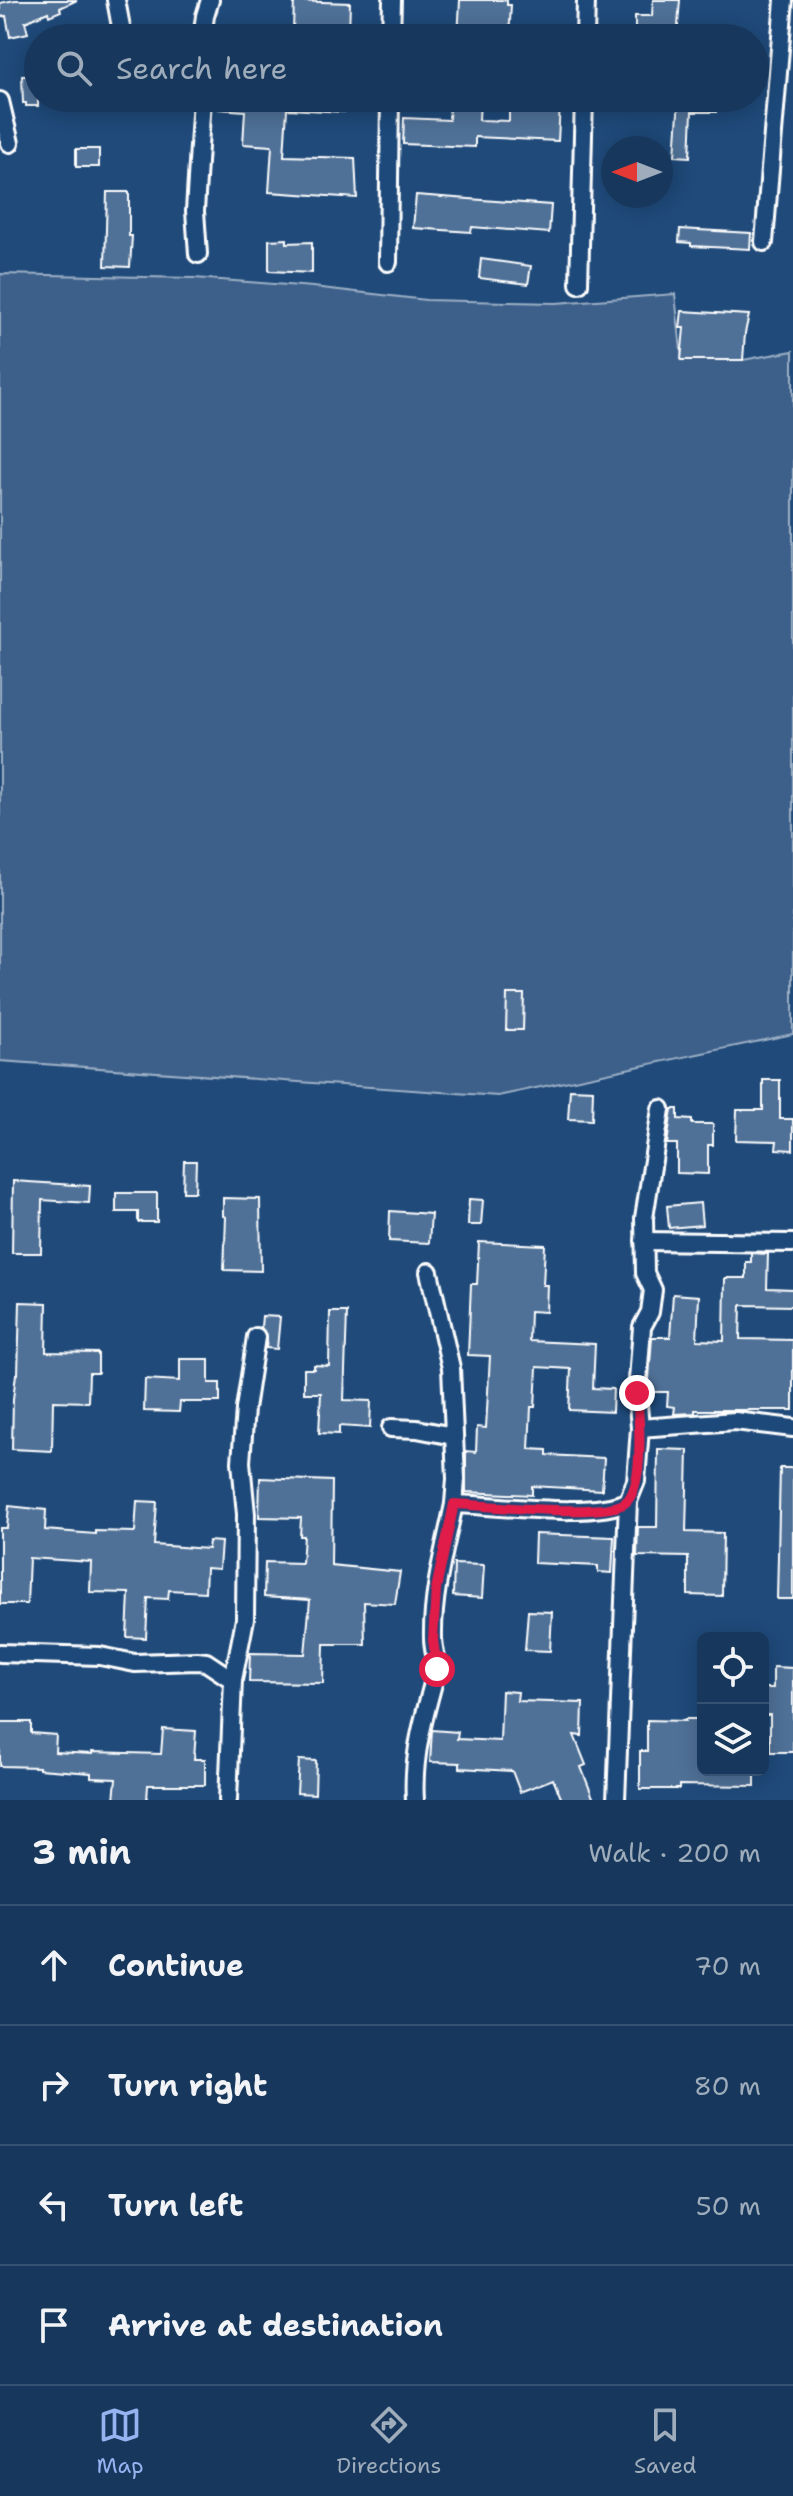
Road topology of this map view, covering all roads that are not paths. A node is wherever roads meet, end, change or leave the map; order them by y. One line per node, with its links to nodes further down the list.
1 (116, 0): 6 (street)
2 (210, 0): 7 (street)
3 (392, 0): 8 (street)
4 (586, 0): 9 (street)
5 (784, 0): 15 (street)
6 (120, 24)
7 (204, 24)
8 (391, 24)
9 (585, 24)
10 (0, 101): 14 (street)
11 (201, 112): 16 (street)
12 (390, 112): 17 (street)
13 (584, 112): 18 (street)
14 (10, 143)
15 (764, 242)
16 (198, 254)
17 (388, 262)
18 (579, 284)
19 (661, 1109): 20 (street)
20 (644, 1241): 21 (street); 25 (street)
21 (793, 1243)
22 (429, 1272): 27 (street)
23 (256, 1337): 31 (street)
24 (391, 1428): 27 (street)
25 (640, 1428): 26 (street); 28 (street)
26 (793, 1428)
27 (453, 1436): 29 (street)
28 (628, 1501): 29 (street); 34 (street)
29 (454, 1504): 33 (street)
30 (0, 1653): 31 (street)
31 (233, 1680): 32 (street)
32 (228, 1800)
33 (415, 1800)
34 (616, 1800)

